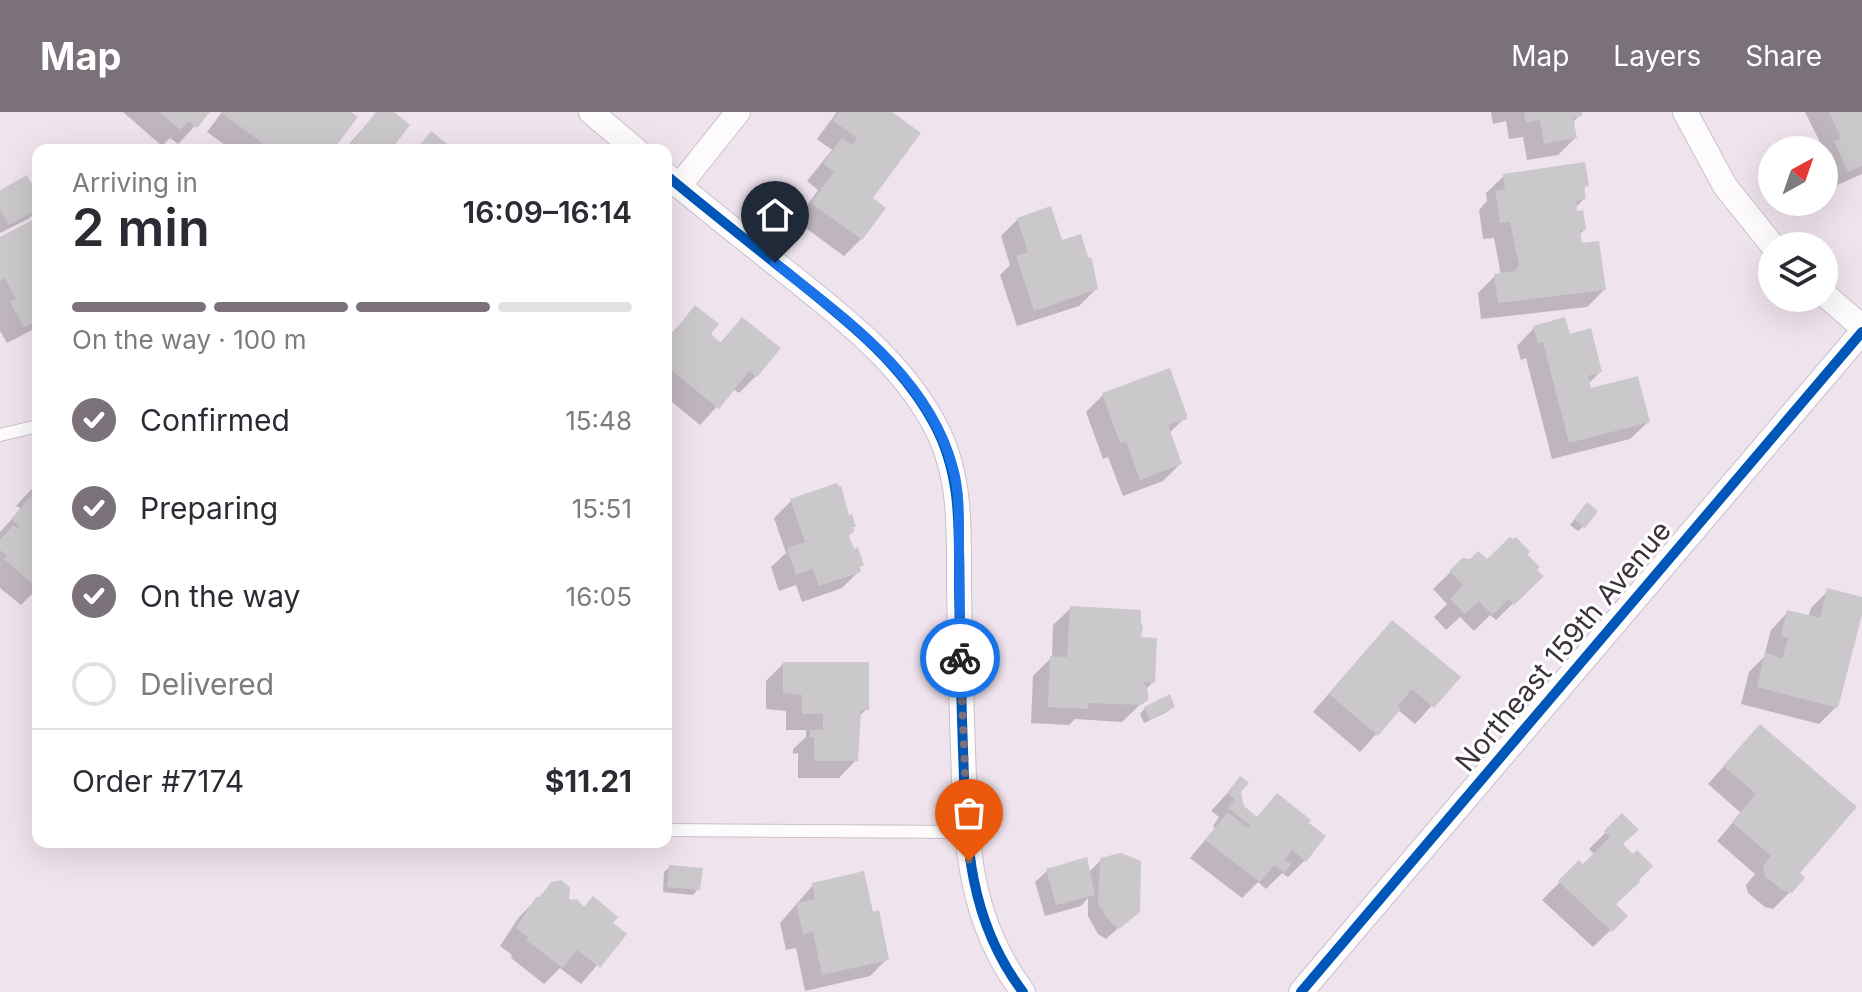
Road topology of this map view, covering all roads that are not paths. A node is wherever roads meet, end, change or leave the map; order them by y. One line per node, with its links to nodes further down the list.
1 (591, 112): 4 (street)
2 (738, 112): 5 (street)
3 (1685, 112): 6 (street)
4 (629, 144)
5 (672, 180): 12 (street)
6 (1762, 232)
7 (1838, 307): 8 (street)
8 (1862, 330): 14 (street, Northeast 159th Avenue)
9 (32, 427): 10 (lane)
10 (0, 435)
11 (672, 830): 12 (lane)
12 (967, 832): 13 (street)
13 (1023, 992)
14 (1301, 992)

